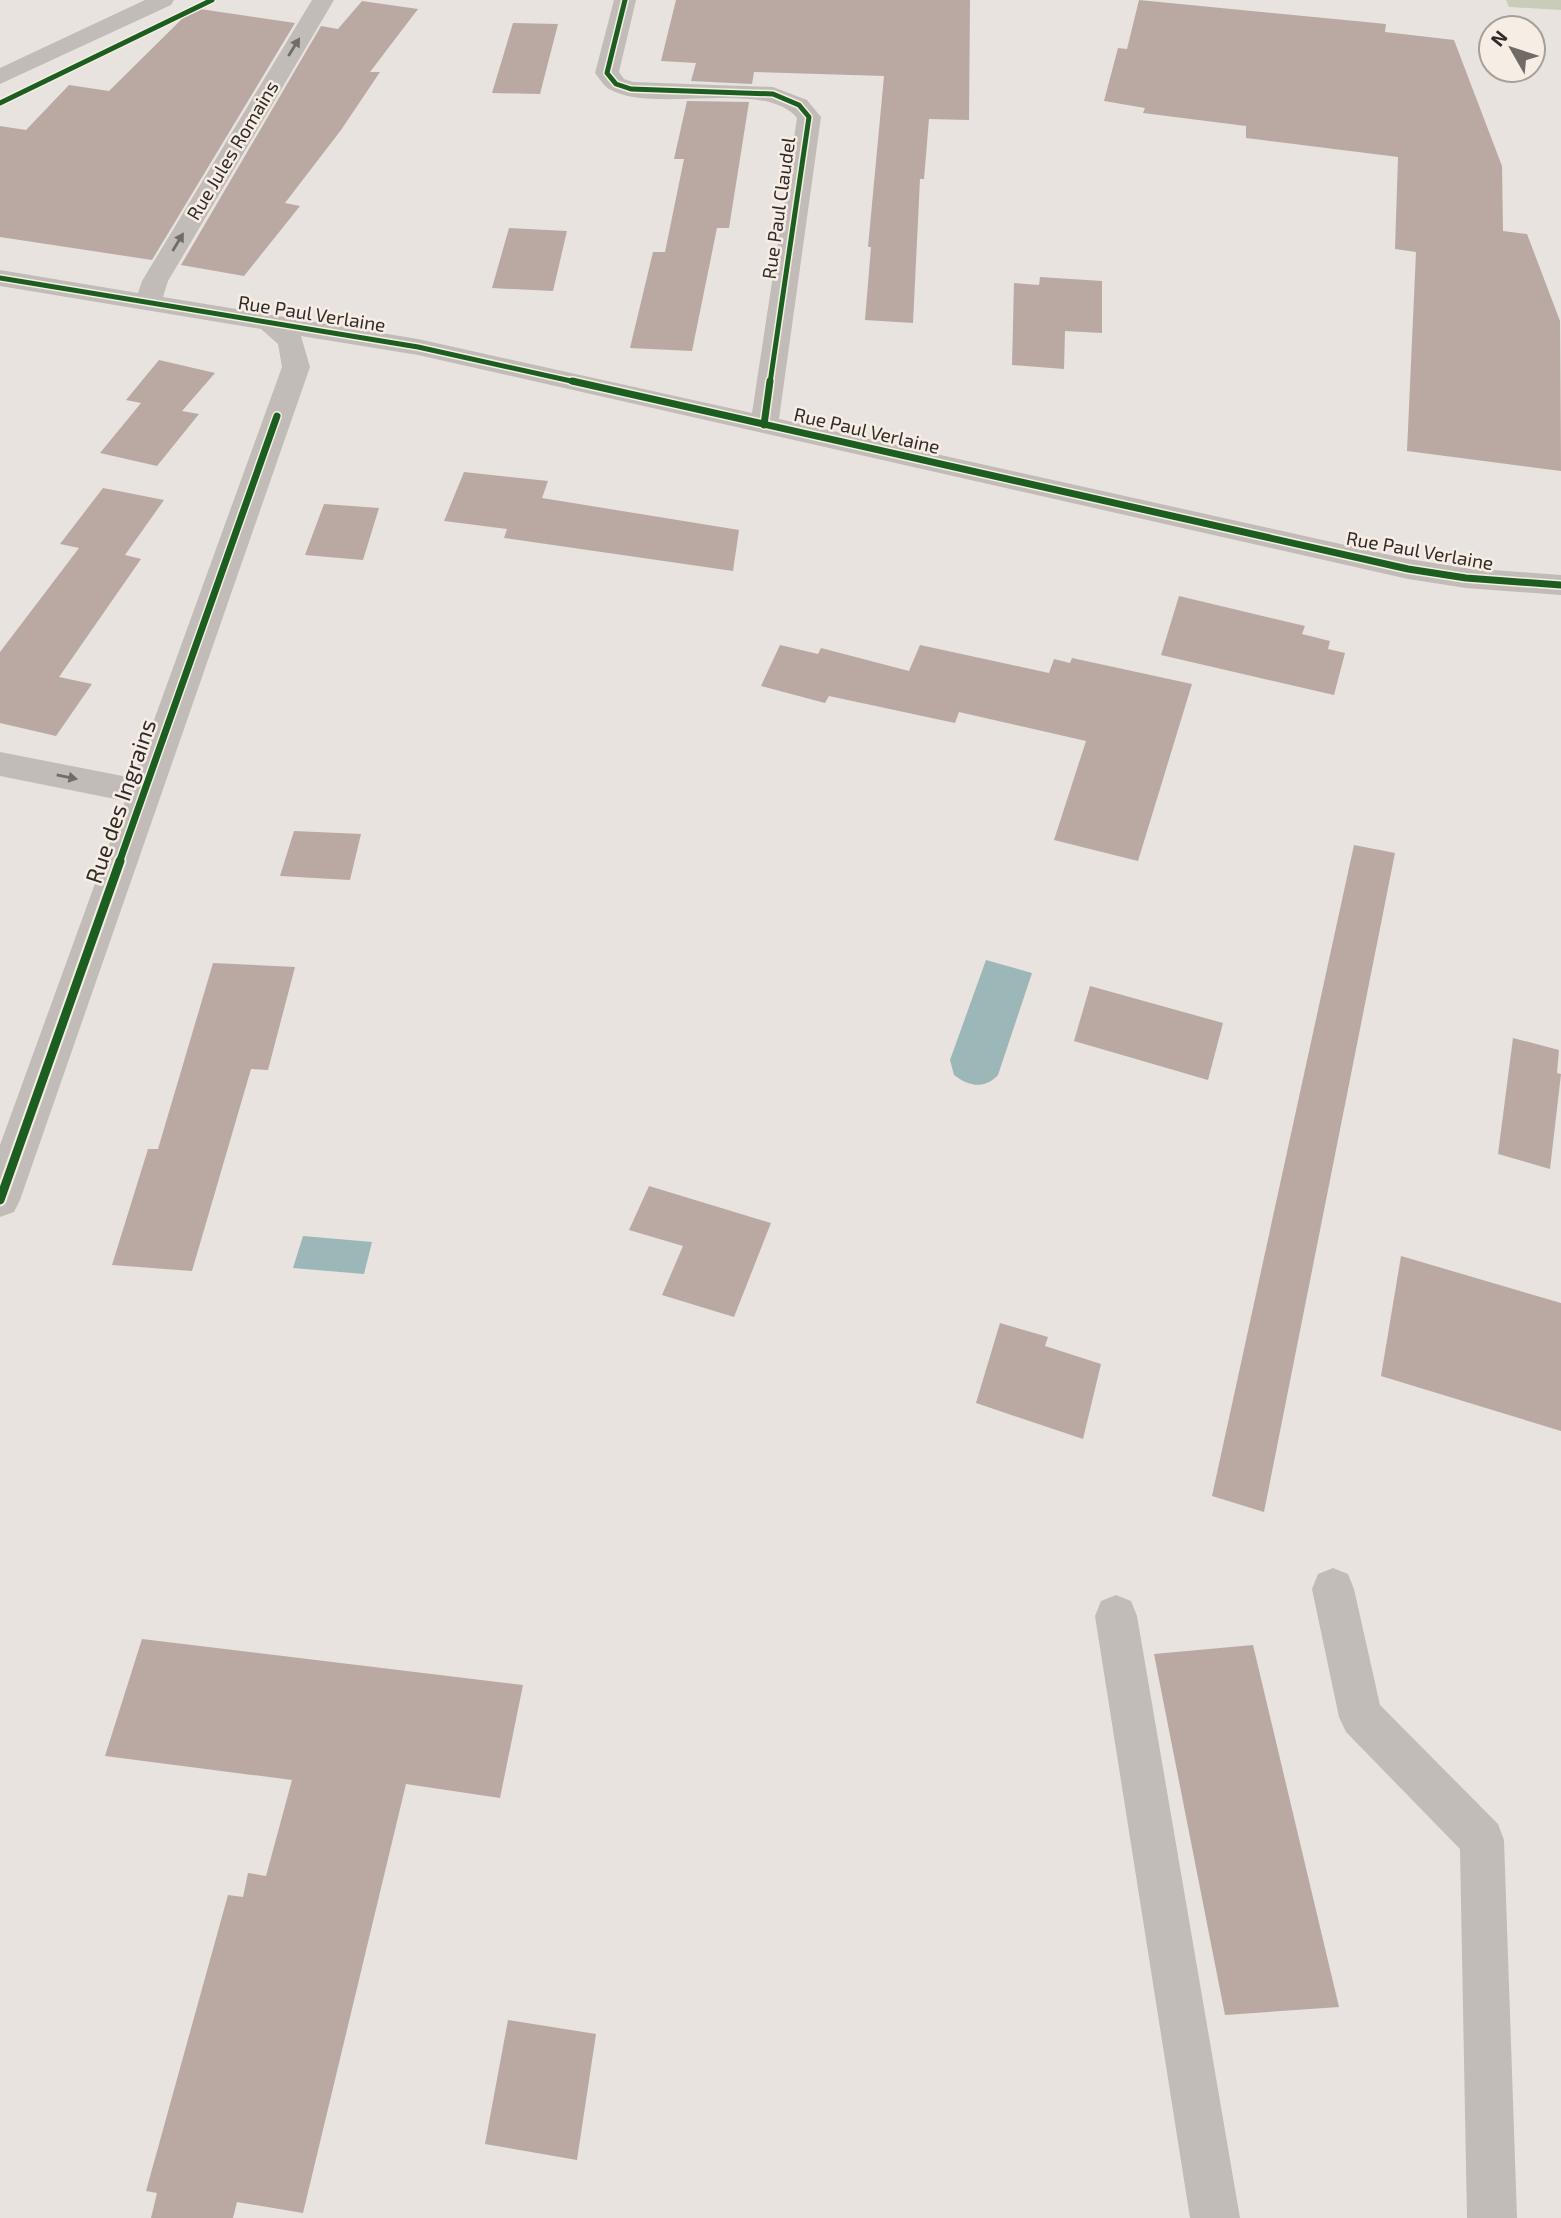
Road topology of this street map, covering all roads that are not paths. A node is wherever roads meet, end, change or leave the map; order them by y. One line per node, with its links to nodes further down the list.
1 (323, 0): 6 (street, Rue Jules Romains, one-way to 1)
2 (625, 0): 8 (street, Rue Paul Claudel)
3 (159, 1): 4 (street)
4 (0, 77)
5 (0, 278): 6 (street, Rue Paul Verlaine)
6 (148, 303): 7 (street, Rue Paul Verlaine)
7 (272, 326): 8 (street, Rue Paul Verlaine); 11 (street, Rue des Ingrains)
8 (764, 425): 9 (street, Rue Paul Verlaine)
9 (1561, 585)
10 (0, 764): 11 (street, one-way to 11)
11 (143, 792): 12 (street, Rue des Ingrains)
12 (0, 1200)
13 (1334, 1589): 16 (lane)
14 (1116, 1616): 15 (lane)
15 (1215, 2218)
16 (1492, 2218)

